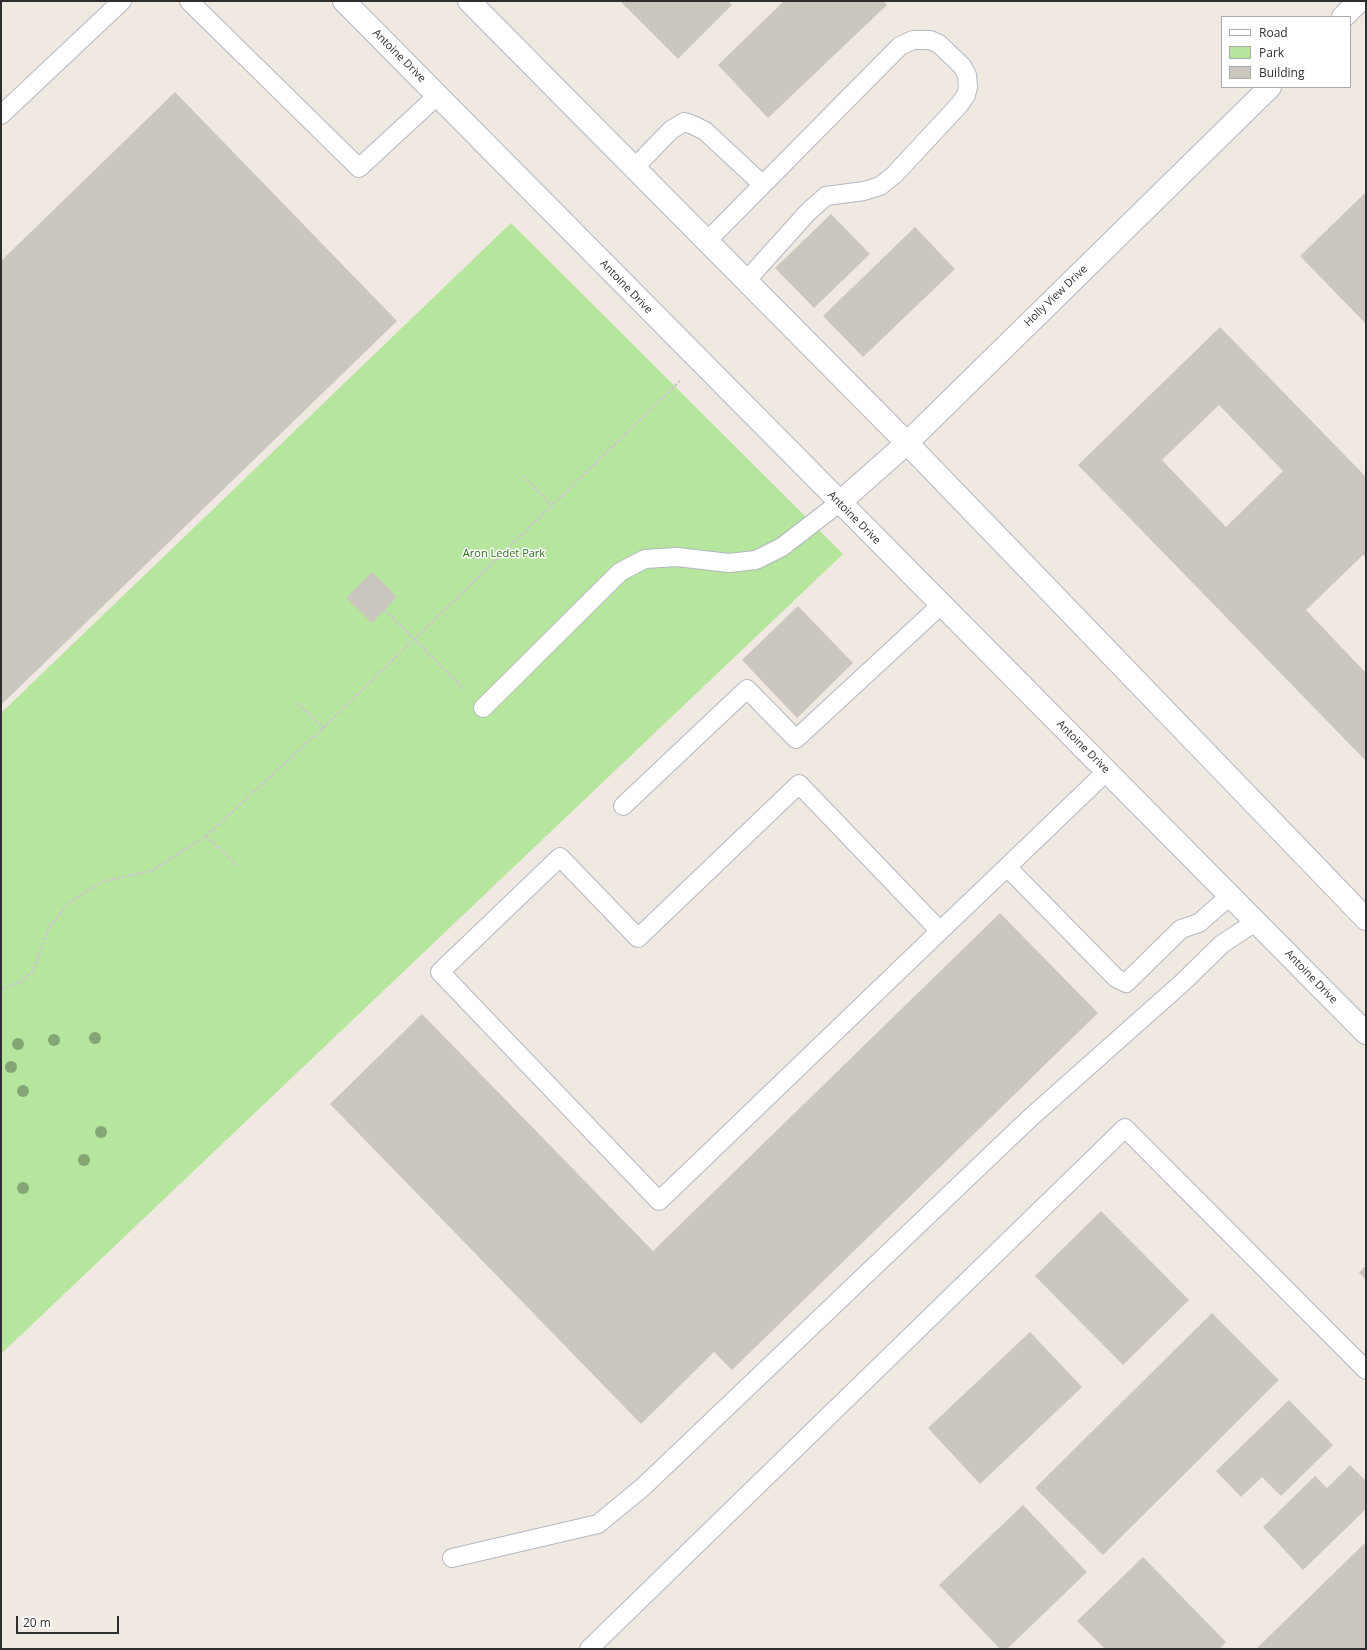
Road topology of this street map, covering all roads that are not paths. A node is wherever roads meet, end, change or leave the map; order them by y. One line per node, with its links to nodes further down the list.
1 (122, 1): 9 (lane)
2 (189, 1): 8 (lane)
3 (344, 1): 8 (main road, Antoine Drive)
4 (469, 1): 10 (main road)
5 (1359, 1): 6 (main road)
6 (1344, 16)
7 (1269, 88): 14 (main road, Holly View Drive)
8 (438, 95): 15 (main road, Antoine Drive)
9 (1, 115)
10 (634, 168): 11 (lane); 12 (main road)
11 (762, 184): 12 (lane); 13 (lane)
12 (707, 241): 13 (main road)
13 (746, 280): 14 (main road)
14 (906, 443): 15 (main road, Holly View Drive); 22 (main road)
15 (839, 503): 16 (main road, Antoine Drive); 17 (lane)
16 (941, 605): 18 (main road, Antoine Drive); 19 (lane)
17 (483, 708)
18 (1107, 771): 20 (lane); 21 (main road, Antoine Drive)
19 (623, 806)
20 (1007, 868): 21 (lane); 24 (lane)
21 (1231, 895): 23 (main road, Antoine Drive)
22 (1366, 919)
23 (1257, 921): 25 (main road, Antoine Drive); 27 (lane)
24 (940, 931): 24 (lane)
25 (1366, 1033)
26 (1366, 1370): 28 (lane)
27 (452, 1558)
28 (589, 1649)

